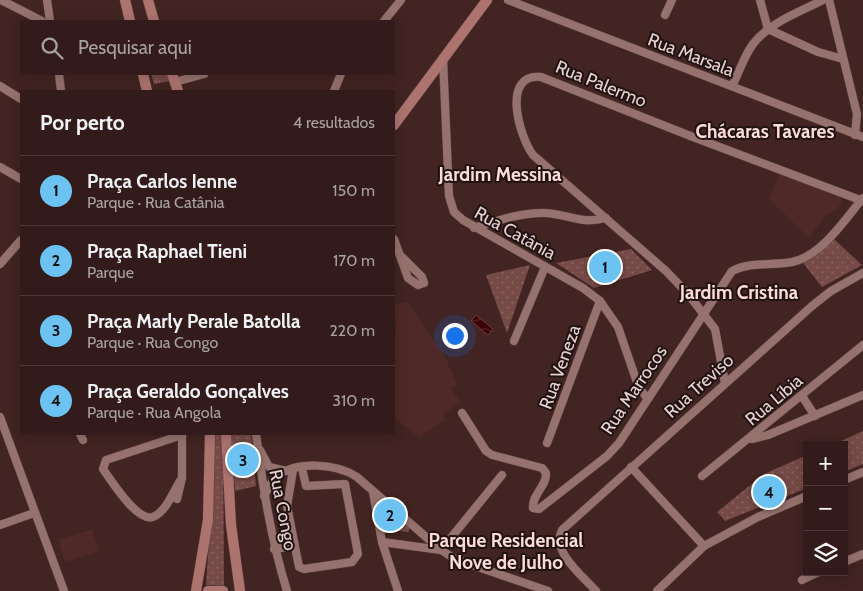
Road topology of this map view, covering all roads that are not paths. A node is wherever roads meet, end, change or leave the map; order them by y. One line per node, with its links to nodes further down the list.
1 (1, 0): 13 (street)
2 (48, 0): 14 (street)
3 (125, 0): 15 (main road)
4 (148, 0): 16 (main road)
5 (401, 0): 17 (street)
6 (487, 0): 19 (main road)
7 (508, 0): 27 (street, Rua Marsala)
8 (672, 0): 12 (street)
9 (760, 0): 18 (street)
10 (823, 0): 18 (street)
11 (829, 0): 20 (street)
12 (665, 15)
13 (40, 20)
14 (50, 20)
15 (130, 20)
16 (154, 20)
17 (385, 20)
18 (768, 29): 20 (street); 27 (street)
19 (443, 58): 32 (main road); 38 (street, Rua Catânia)
20 (843, 59): 33 (street)
21 (59, 75): 29 (street)
22 (143, 75): 30 (main road)
23 (200, 75): 25 (street)
24 (342, 75): 28 (street)
25 (175, 82)
26 (0, 86): 31 (street)
27 (732, 86): 33 (street, Rua Marsala)
28 (336, 89)
29 (62, 90)
30 (148, 90)
31 (20, 98)
32 (395, 124)
33 (859, 136)
34 (0, 167): 35 (street)
35 (20, 178)
36 (862, 200): 37 (street, Rua Palermo); 46 (street, Rua Marrocos)
37 (606, 218): 38 (street); 46 (street, Rua Palermo)
38 (474, 228): 43 (street, Rua Catânia)
39 (20, 241): 42 (street)
40 (395, 241): 41 (street)
41 (402, 257)
42 (0, 264)
43 (545, 267): 45 (street, Rua Catânia); 47 (street)
44 (863, 273): 49 (street, Rua Treviso)
45 (600, 301): 52 (street, Rua Catânia); 63 (street, Rua Veneza)
46 (703, 313): 49 (street, Rua Palermo); 52 (street, Rua Marrocos)
47 (514, 341)
48 (863, 345): 51 (street, Rua Líbia)
49 (725, 383): 66 (street, Rua Treviso)
50 (863, 395): 54 (street)
51 (802, 396): 54 (street); 62 (street, Rua Líbia)
52 (648, 399): 53 (street, Rua Marrocos)
53 (462, 413)
54 (816, 416): 62 (street)
55 (0, 417): 56 (street)
56 (2, 426): 77 (street)
57 (179, 435): 71 (street)
58 (182, 435): 71 (street)
59 (210, 435): 89 (main road)
60 (226, 435): 92 (main road)
61 (256, 435): 64 (street, Rua Congo)
62 (750, 439): 70 (street, Rua Líbia)
63 (548, 444)
64 (258, 446): 67 (street); 74 (street, Rua Congo)
65 (302, 468): 67 (street); 73 (street); 80 (street)
66 (632, 468): 81 (street); 96 (street, Rua Treviso)
67 (290, 470): 74 (street); 80 (street)
68 (863, 472): 72 (street)
69 (502, 475): 83 (street)
70 (702, 476)
71 (182, 478): 76 (street)
72 (848, 478)
73 (373, 492): 79 (street); 83 (street)
74 (264, 496): 82 (street, Rua Congo)
75 (803, 498): 81 (street)
76 (177, 499)
77 (34, 513): 78 (street); 88 (street)
78 (0, 526)
79 (382, 542): 83 (street); 94 (street)
80 (294, 546): 82 (street)
81 (704, 546): 97 (street)
82 (274, 550): 93 (street, Rua Congo)
83 (441, 550): 95 (street)
84 (863, 554): 85 (street)
85 (848, 560)
86 (810, 576): 87 (street)
87 (802, 580)
88 (64, 591)
89 (196, 591)
90 (208, 591): 91 (main road)
91 (223, 591)
92 (240, 591)
93 (287, 591)
94 (398, 591)
95 (548, 591)
96 (596, 591)
97 (657, 591)

